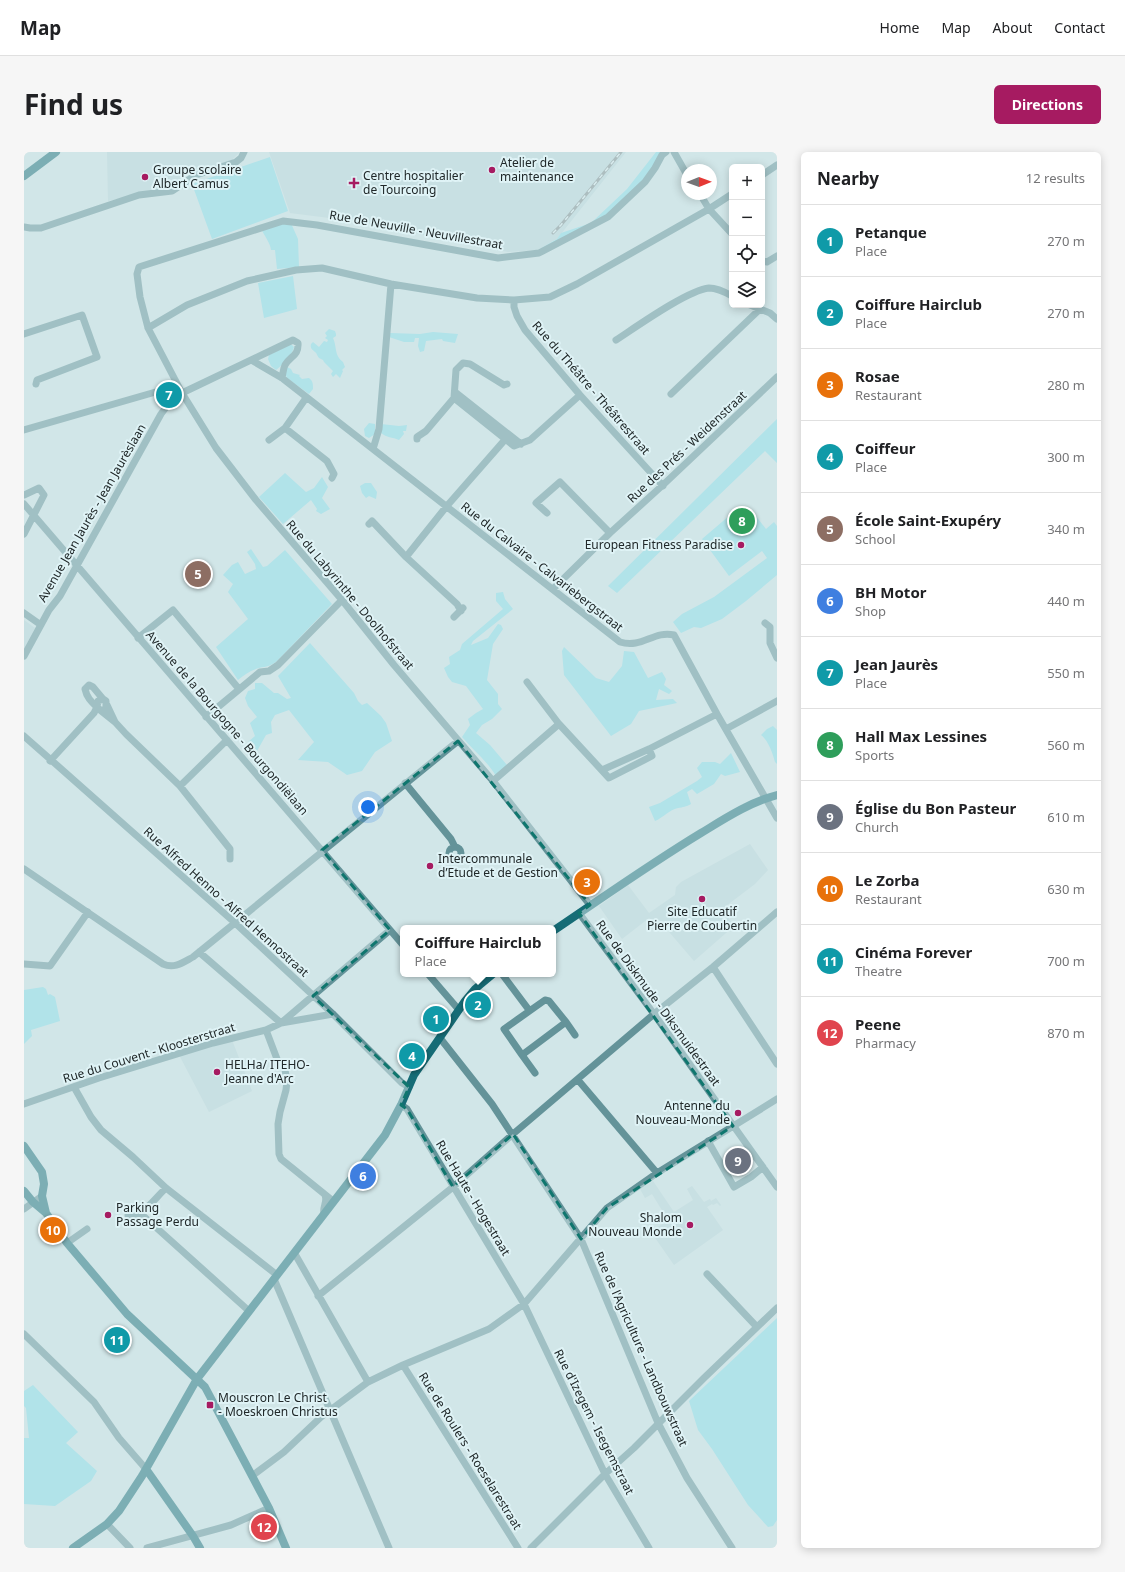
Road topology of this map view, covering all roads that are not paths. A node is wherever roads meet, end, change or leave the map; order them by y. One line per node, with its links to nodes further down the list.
1 (56, 152): 8 (street)
2 (244, 152): 12 (street)
3 (666, 152): 16 (street, Rue de Neuville - Neuvillestraat)
4 (674, 152): 5 (street)
5 (681, 164)
6 (777, 165): 7 (street)
7 (765, 173)
8 (24, 176)
9 (729, 196): 11 (street)
10 (704, 200): 11 (street)
11 (710, 209): 13 (street); 19 (street)
12 (24, 227)
13 (729, 231)
14 (777, 256): 15 (street)
15 (765, 262)
16 (137, 274): 23 (street, Rue du Labyrinthe - Doolhofstraat)
17 (391, 284): 19 (street); 23 (street); 42 (street)
18 (729, 295): 25 (street)
19 (514, 300): 35 (street, Rue du Théâtre - Théâtrestraat)
20 (755, 308): 21 (street)
21 (759, 310): 22 (street); 32 (street)
22 (777, 319)
23 (148, 328): 33 (street, Rue du Labyrinthe - Doolhofstraat)
24 (24, 334): 29 (street)
25 (616, 340)
26 (253, 361): 28 (street, Rue du Calvaire - Calvariebergstraat); 28 (street); 33 (street)
27 (777, 377): 44 (street, Rue des Prés - Weidenstraat)
28 (282, 378): 36 (street, Rue du Calvaire - Calvariebergstraat)
29 (36, 384)
30 (506, 384): 34 (street)
31 (164, 390): 33 (street); 33 (street); 38 (street)
32 (671, 394)
33 (178, 395): 54 (street, Avenue Jean Jaurès - Jean Jaurèslaan); 56 (street, Rue du Labyrinthe - Doolhofstraat)
34 (454, 395): 39 (street); 40 (street)
35 (580, 395): 39 (street); 44 (street, Rue du Théâtre - Théâtrestraat)
36 (306, 398): 37 (street); 42 (street, Rue du Calvaire - Calvariebergstraat)
37 (285, 428): 41 (street); 43 (street)
38 (24, 430)
39 (506, 437): 47 (street)
40 (417, 439)
41 (269, 440)
42 (373, 450): 47 (street, Rue du Calvaire - Calvariebergstraat)
43 (332, 478)
44 (663, 486): 51 (street, Rue des Prés - Weidenstraat)
45 (24, 495): 49 (street)
46 (24, 504): 49 (street, Avenue de la Bourgogne - Bourgondiëlaan)
47 (446, 507): 53 (street, Rue du Calvaire - Calvariebergstraat); 55 (street, Rue du Calvaire - Calvariebergstraat)
48 (547, 513): 51 (street)
49 (34, 516): 52 (street); 54 (street, Avenue de la Bourgogne - Bourgondiëlaan)
50 (369, 524): 53 (street)
51 (610, 533): 55 (street, Rue des Prés - Weidenstraat)
52 (24, 534)
53 (406, 557): 58 (street)
54 (76, 565): 60 (street, Avenue Jean Jaurès - Jean Jaurèslaan); 61 (street, Avenue de la Bourgogne - Bourgondiëlaan)
55 (553, 589): 69 (street, Rue du Calvaire - Calvariebergstraat)
56 (342, 600): 65 (street); 76 (street, Rue du Labyrinthe - Doolhofstraat)
57 (24, 613): 60 (street)
58 (454, 616)
59 (765, 622): 63 (street)
60 (41, 625): 62 (street, Avenue Jean Jaurès - Jean Jaurèslaan)
61 (138, 638): 65 (street); 70 (street, Avenue de la Bourgogne - Bourgondiëlaan)
62 (24, 656)
63 (777, 658)
64 (527, 682): 72 (street)
65 (239, 689): 70 (street)
66 (105, 702): 68 (street); 68 (street); 71 (street)
67 (777, 702): 73 (street)
68 (99, 708): 71 (street); 77 (street)
69 (717, 714): 72 (street); 73 (street, Rue du Calvaire - Calvariebergstraat)
70 (206, 716): 75 (street, Avenue de la Bourgogne - Bourgondiëlaan)
71 (116, 722): 80 (street)
72 (559, 724): 78 (street)
73 (726, 729): 82 (street, Rue du Calvaire - Calvariebergstraat)
74 (24, 736): 77 (street, Rue Alfred Henno - Alfred Hennostraat)
75 (227, 740): 80 (street); 85 (street, Avenue de la Bourgogne - Bourgondiëlaan)
76 (458, 741): 78 (street, Rue du Labyrinthe - Doolhofstraat); 79 (street)
77 (50, 761): 92 (street, Rue Alfred Henno - Alfred Hennostraat)
78 (493, 781): 88 (street, Rue du Labyrinthe - Doolhofstraat)
79 (405, 783): 84 (street); 85 (street)
80 (180, 786): 86 (street)
81 (777, 795): 82 (street)
82 (765, 799): 83 (street, Rue du Calvaire - Calvariebergstraat); 88 (street)
83 (777, 818)
84 (455, 847)
85 (322, 850): 92 (street); 94 (street, Avenue de la Bourgogne - Bourgondiëlaan)
86 (230, 860)
87 (24, 869): 89 (street)
88 (590, 906): 91 (street)
89 (88, 912): 96 (street); 97 (street)
90 (777, 912): 98 (street)
91 (579, 913): 93 (street); 106 (street, Rue de Diskmude - Diksmuidestraat)
92 (234, 922): 96 (street); 102 (street, Rue Alfred Henno - Alfred Hennostraat)
93 (556, 929)
94 (390, 930): 95 (street, Avenue de la Bourgogne - Bourgondiëlaan); 102 (street, Rue du Couvent - Kloosterstraat)
95 (400, 942)
96 (199, 952): 108 (street)
97 (24, 964)
98 (713, 967): 106 (street); 113 (street)
99 (431, 977): 103 (street)
100 (489, 977): 103 (street)
101 (504, 977): 104 (street)
102 (313, 996): 105 (street, Rue Alfred Henno - Alfred Hennostraat); 108 (street, Rue du Couvent - Kloosterstraat)
103 (459, 1010): 111 (street)
104 (529, 1010): 107 (street); 112 (street)
105 (333, 1014): 108 (street, Rue du Couvent - Kloosterstraat); 117 (street, Rue Alfred Henno - Alfred Hennostraat)
106 (654, 1014): 115 (street); 121 (street, Rue de Diskmude - Diksmuidestraat)
107 (566, 1022): 110 (street); 112 (street)
108 (281, 1023): 109 (street, Rue du Couvent - Kloosterstraat)
109 (266, 1030): 116 (street, Rue du Couvent - Kloosterstraat); 131 (street)
110 (576, 1035)
111 (440, 1038): 117 (street); 122 (street, Rue de l'Agriculture - Landbouwstraat)
112 (522, 1055): 114 (street)
113 (777, 1064)
114 (534, 1073)
115 (578, 1080): 122 (street); 126 (street)
116 (74, 1087): 119 (street, Rue du Couvent - Kloosterstraat); 129 (street)
117 (409, 1087): 120 (street)
118 (777, 1099): 121 (street)
119 (24, 1104)
120 (401, 1105): 127 (street, Rue Haute - Hogestraat); 133 (street)
121 (733, 1126): 123 (street); 125 (street, Rue de Diskmude - Diksmuidestraat)
122 (513, 1134): 127 (street); 141 (street, Rue de l'Agriculture - Landbouwstraat)
123 (708, 1141): 125 (street); 126 (street)
124 (24, 1146): 132 (street)
125 (763, 1167): 128 (street, Rue de Diskmude - Diksmuidestraat)
126 (657, 1173): 141 (street)
127 (454, 1187): 146 (street); 147 (street, Rue Haute - Hogestraat)
128 (777, 1187)
129 (166, 1188): 137 (street); 145 (street)
130 (24, 1191): 134 (street)
131 (325, 1194): 133 (street); 138 (street)
132 (42, 1196): 134 (street); 136 (street)
133 (333, 1201): 138 (street)
134 (33, 1202): 135 (street); 136 (street)
135 (24, 1209)
136 (46, 1213): 142 (street)
137 (140, 1213): 139 (street); 149 (street)
138 (324, 1214): 143 (street)
139 (128, 1215)
140 (87, 1229): 142 (street)
141 (581, 1239): 147 (street); 156 (street, Rue de l'Agriculture - Landbouwstraat)
142 (67, 1243): 153 (street)
143 (295, 1254): 145 (street); 146 (street)
144 (707, 1274): 150 (street)
145 (276, 1277): 149 (street); 155 (street)
146 (318, 1296): 154 (street)
147 (524, 1304): 152 (street); 158 (street, Rue d'Izegem - Isegemstraat)
148 (777, 1308): 150 (street)
149 (249, 1311): 153 (street)
150 (757, 1327): 156 (street)
151 (24, 1334): 157 (street)
152 (403, 1365): 154 (street); 169 (street, Rue de Roulers - Roeselarestraat)
153 (197, 1379): 157 (street); 159 (street)
154 (368, 1382): 155 (street)
155 (330, 1410): 159 (street); 168 (street)
156 (658, 1423): 158 (street); 172 (street, Rue de l'Agriculture - Landbouwstraat)
157 (146, 1469): 161 (street); 162 (street)
158 (605, 1474): 170 (street); 171 (street, Rue d'Izegem - Isegemstraat)
159 (252, 1476): 160 (street)
160 (269, 1508): 162 (street); 167 (street)
161 (107, 1524): 163 (street); 164 (street)
162 (193, 1536): 165 (street); 166 (street)
163 (74, 1548)
164 (130, 1548)
165 (147, 1548)
166 (200, 1548)
167 (286, 1548)
168 (389, 1548)
169 (518, 1548)
170 (531, 1548)
171 (648, 1548)
172 (732, 1548)

